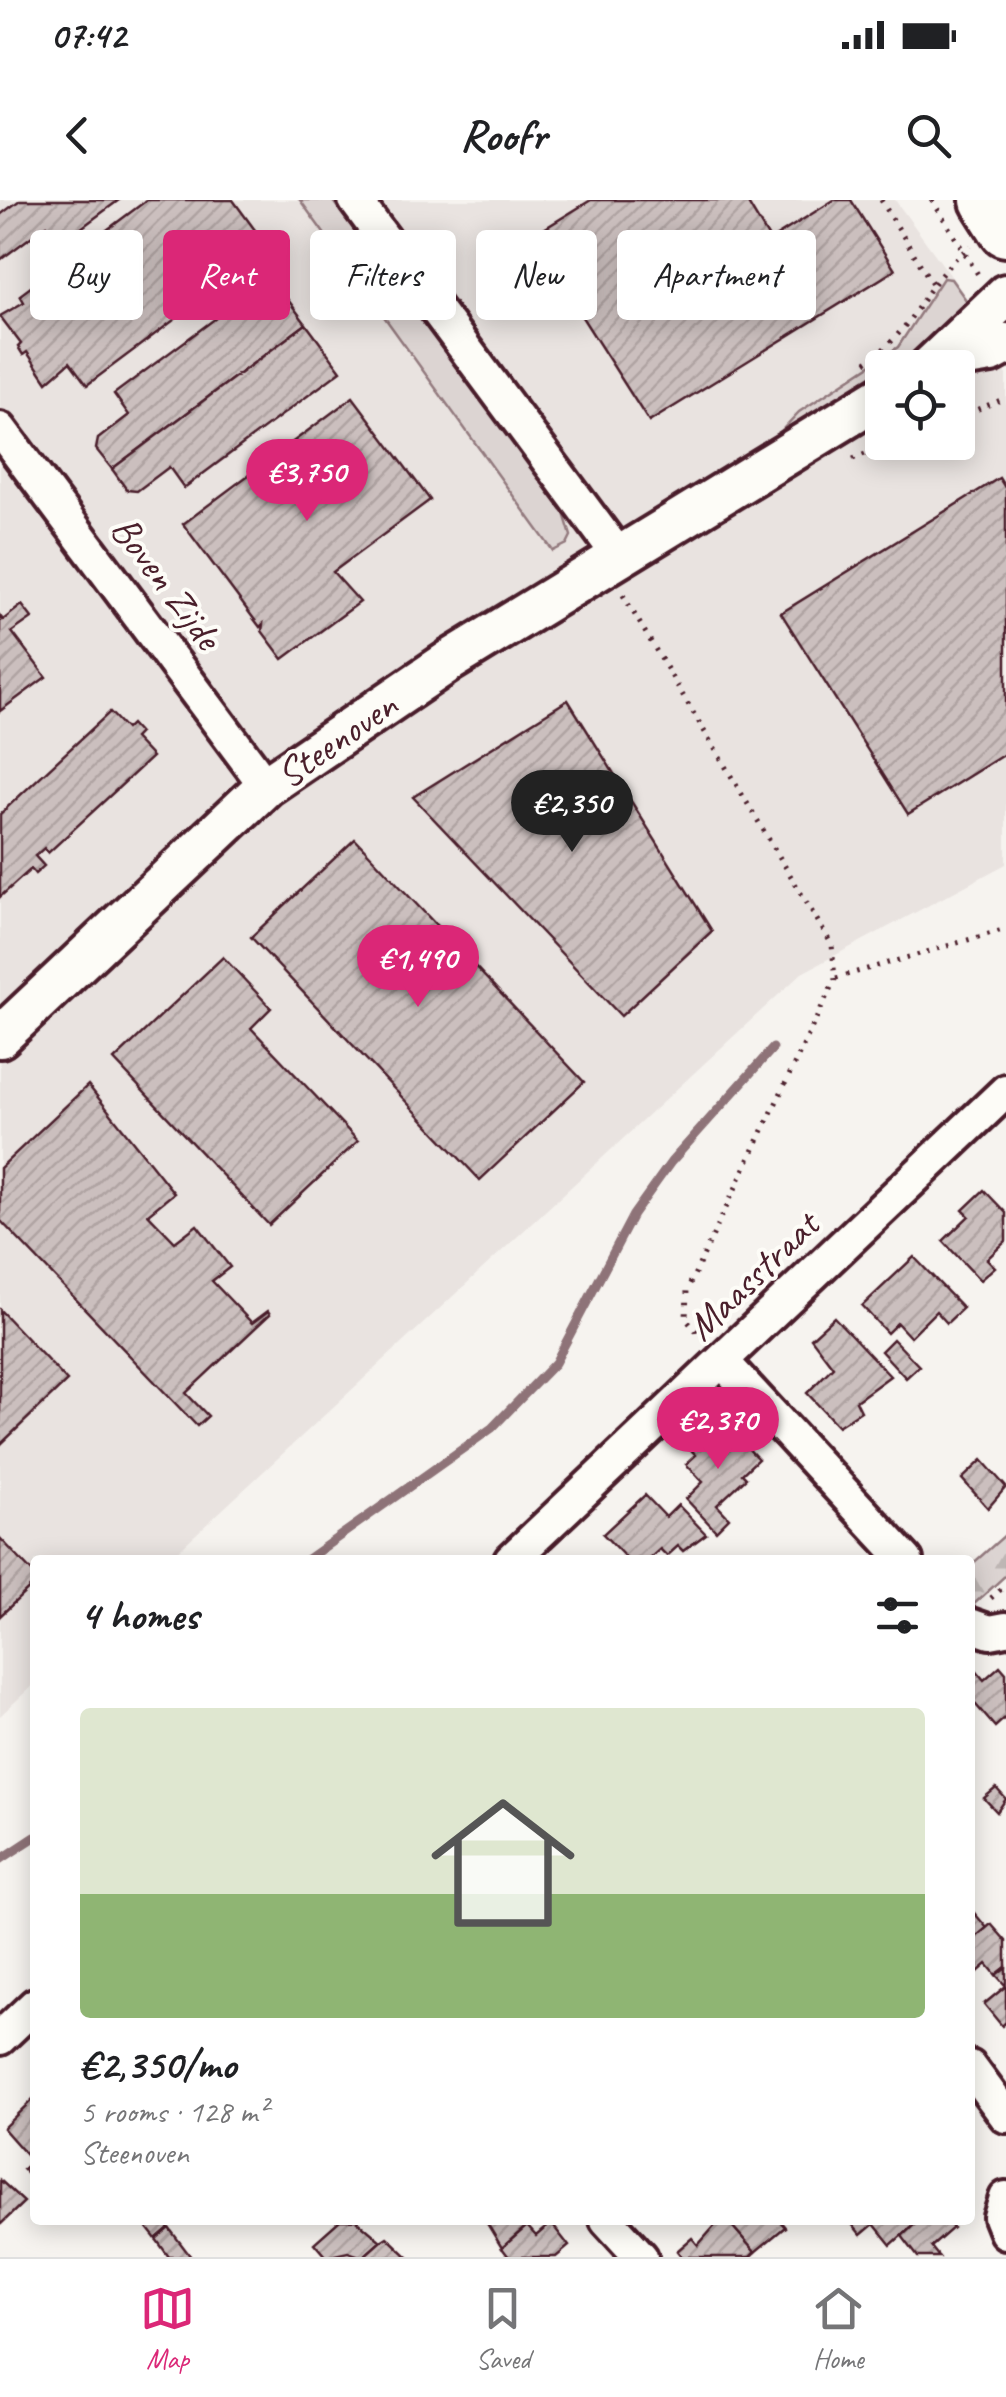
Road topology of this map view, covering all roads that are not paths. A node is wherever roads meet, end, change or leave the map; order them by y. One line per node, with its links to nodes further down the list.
1 (354, 200): 10 (street)
2 (988, 200): 3 (main road)
3 (985, 240)
4 (1006, 295): 6 (street)
5 (1006, 344): 7 (street)
6 (949, 350)
7 (975, 356)
8 (865, 385): 10 (street, Steenoven)
9 (0, 429): 11 (street, Boven Zijde)
10 (612, 560): 11 (street, Steenoven)
11 (266, 786): 12 (street, Steenoven)
12 (0, 1036)
13 (1006, 1091): 14 (street, Maasstraat)
14 (723, 1362): 15 (street, Maasstraat); 16 (street)
15 (516, 1555)
16 (901, 1555)
17 (975, 1627): 18 (street)
18 (1006, 1629)
19 (30, 2010): 20 (street)
20 (0, 2038)
21 (975, 2073): 22 (street)
22 (1006, 2116)
23 (1006, 2198): 25 (street)
24 (620, 2225): 26 (street)
25 (1006, 2232)
26 (641, 2257)

